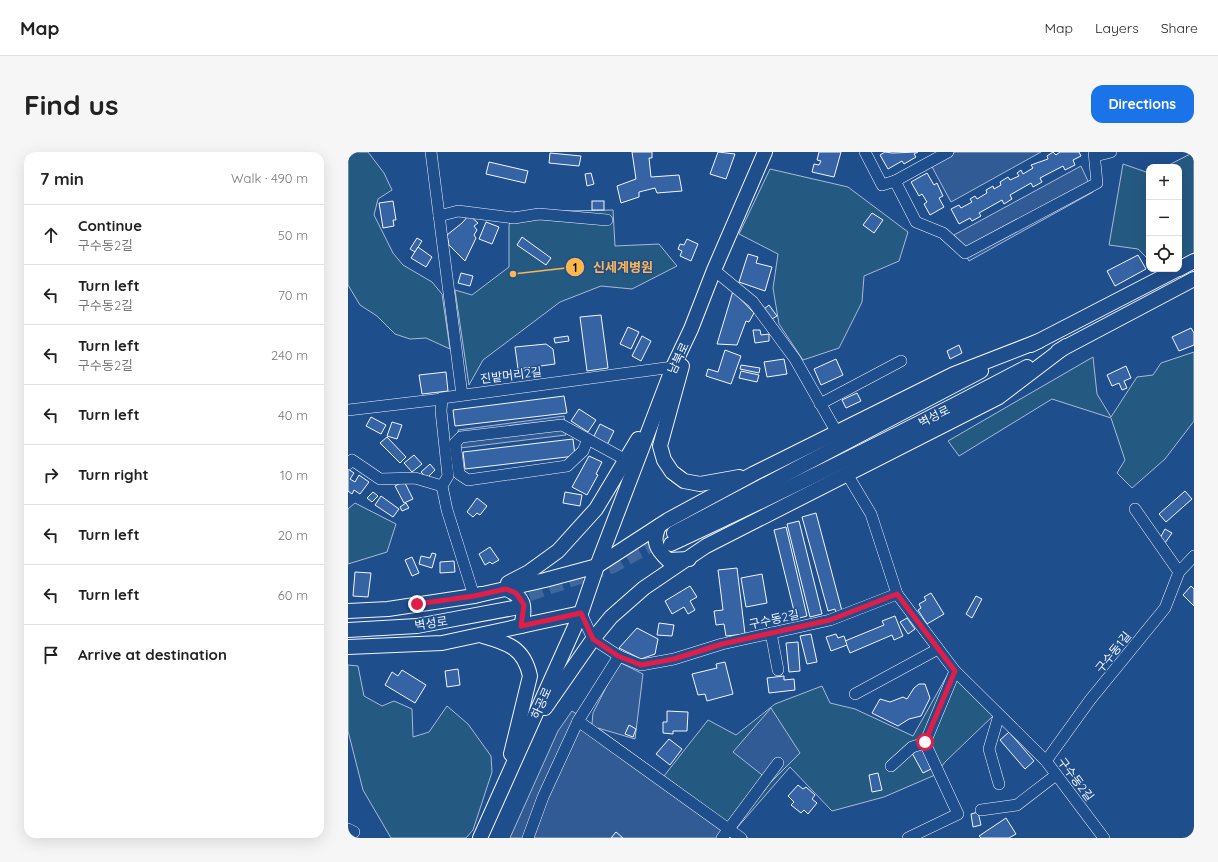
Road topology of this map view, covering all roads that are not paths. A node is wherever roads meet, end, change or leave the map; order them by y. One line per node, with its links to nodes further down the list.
1 (431, 152): 8 (street)
2 (766, 152): 12 (main road, 남북로)
3 (865, 152): 7 (street)
4 (948, 152): 7 (street)
5 (1111, 152): 6 (street)
6 (1094, 154): 7 (street)
7 (895, 181)
8 (439, 216): 9 (street); 20 (street)
9 (608, 220)
10 (1194, 261): 11 (main road, 벽성로)
11 (1182, 267)
12 (714, 270): 15 (main road, 남북로); 22 (street)
13 (1173, 272): 16 (main road, 벽성로)
14 (1194, 279): 17 (main road, 벽성로)
15 (692, 329): 19 (main road, 남북로); 29 (main road)
16 (1039, 340): 25 (main road); 33 (main road, 벽성로)
17 (1066, 346): 30 (main road); 33 (main road, 벽성로)
18 (900, 361): 22 (street)
19 (673, 367): 20 (street, 진밭머리2길); 23 (main road, 남북로)
20 (462, 395): 21 (street, 진밭머리2길)
21 (442, 399): 24 (street, 진밭머리2길); 31 (street)
22 (820, 404): 25 (street)
23 (658, 406): 27 (main road); 36 (main road, 남북로)
24 (348, 410)
25 (835, 434): 29 (main road)
26 (588, 439): 26 (street); 27 (street)
27 (626, 460): 39 (main road)
28 (348, 464): 31 (street)
29 (754, 474): 33 (main road)
30 (847, 474): 35 (main road); 38 (street)
31 (442, 486): 39 (street)
32 (1135, 509): 37 (street)
33 (665, 536): 35 (main road); 36 (main road)
34 (1194, 556): 37 (street, 구수동1길)
35 (689, 559): 48 (main road)
36 (597, 566): 40 (main road); 42 (main road, 하공로)
37 (1179, 572): 59 (street, 구수동1길)
38 (897, 594): 46 (street, 구수동2길); 50 (street, 구수동2길)
39 (474, 596): 40 (main road); 41 (main road)
40 (510, 599): 43 (main road, 벽성로); 44 (main road); 45 (main road, 벽성로)
41 (348, 611)
42 (581, 613): 44 (main road); 48 (street); 57 (main road, 하공로)
43 (348, 621)
44 (521, 626): 47 (main road)
45 (348, 630)
46 (771, 633): 51 (street, 구수동2길); 52 (street)
47 (480, 635): 49 (main road); 63 (main road)
48 (593, 639): 51 (street, 구수동2길); 57 (main road)
49 (348, 647)
50 (938, 649): 53 (street, 구수동2길); 54 (street)
51 (618, 656): 56 (street)
52 (778, 670)
53 (955, 671): 55 (street, 구수동2길); 58 (street)
54 (854, 694)
55 (999, 715): 59 (street, 구수동2길); 64 (street)
56 (578, 721): 66 (street); 68 (street)
57 (526, 736): 63 (main road, 하공로)
58 (925, 742): 61 (street); 70 (street)
59 (1046, 761): 62 (street, 구수동2길)
60 (778, 763): 66 (street)
61 (891, 766)
62 (1056, 774): 65 (street); 71 (street, 구수동2길)
63 (504, 782): 67 (main road, 하공로)
64 (1000, 784)
65 (982, 810)
66 (725, 834): 69 (street)
67 (480, 838)
68 (528, 838)
69 (740, 838)
70 (908, 838)
71 (1104, 838)

